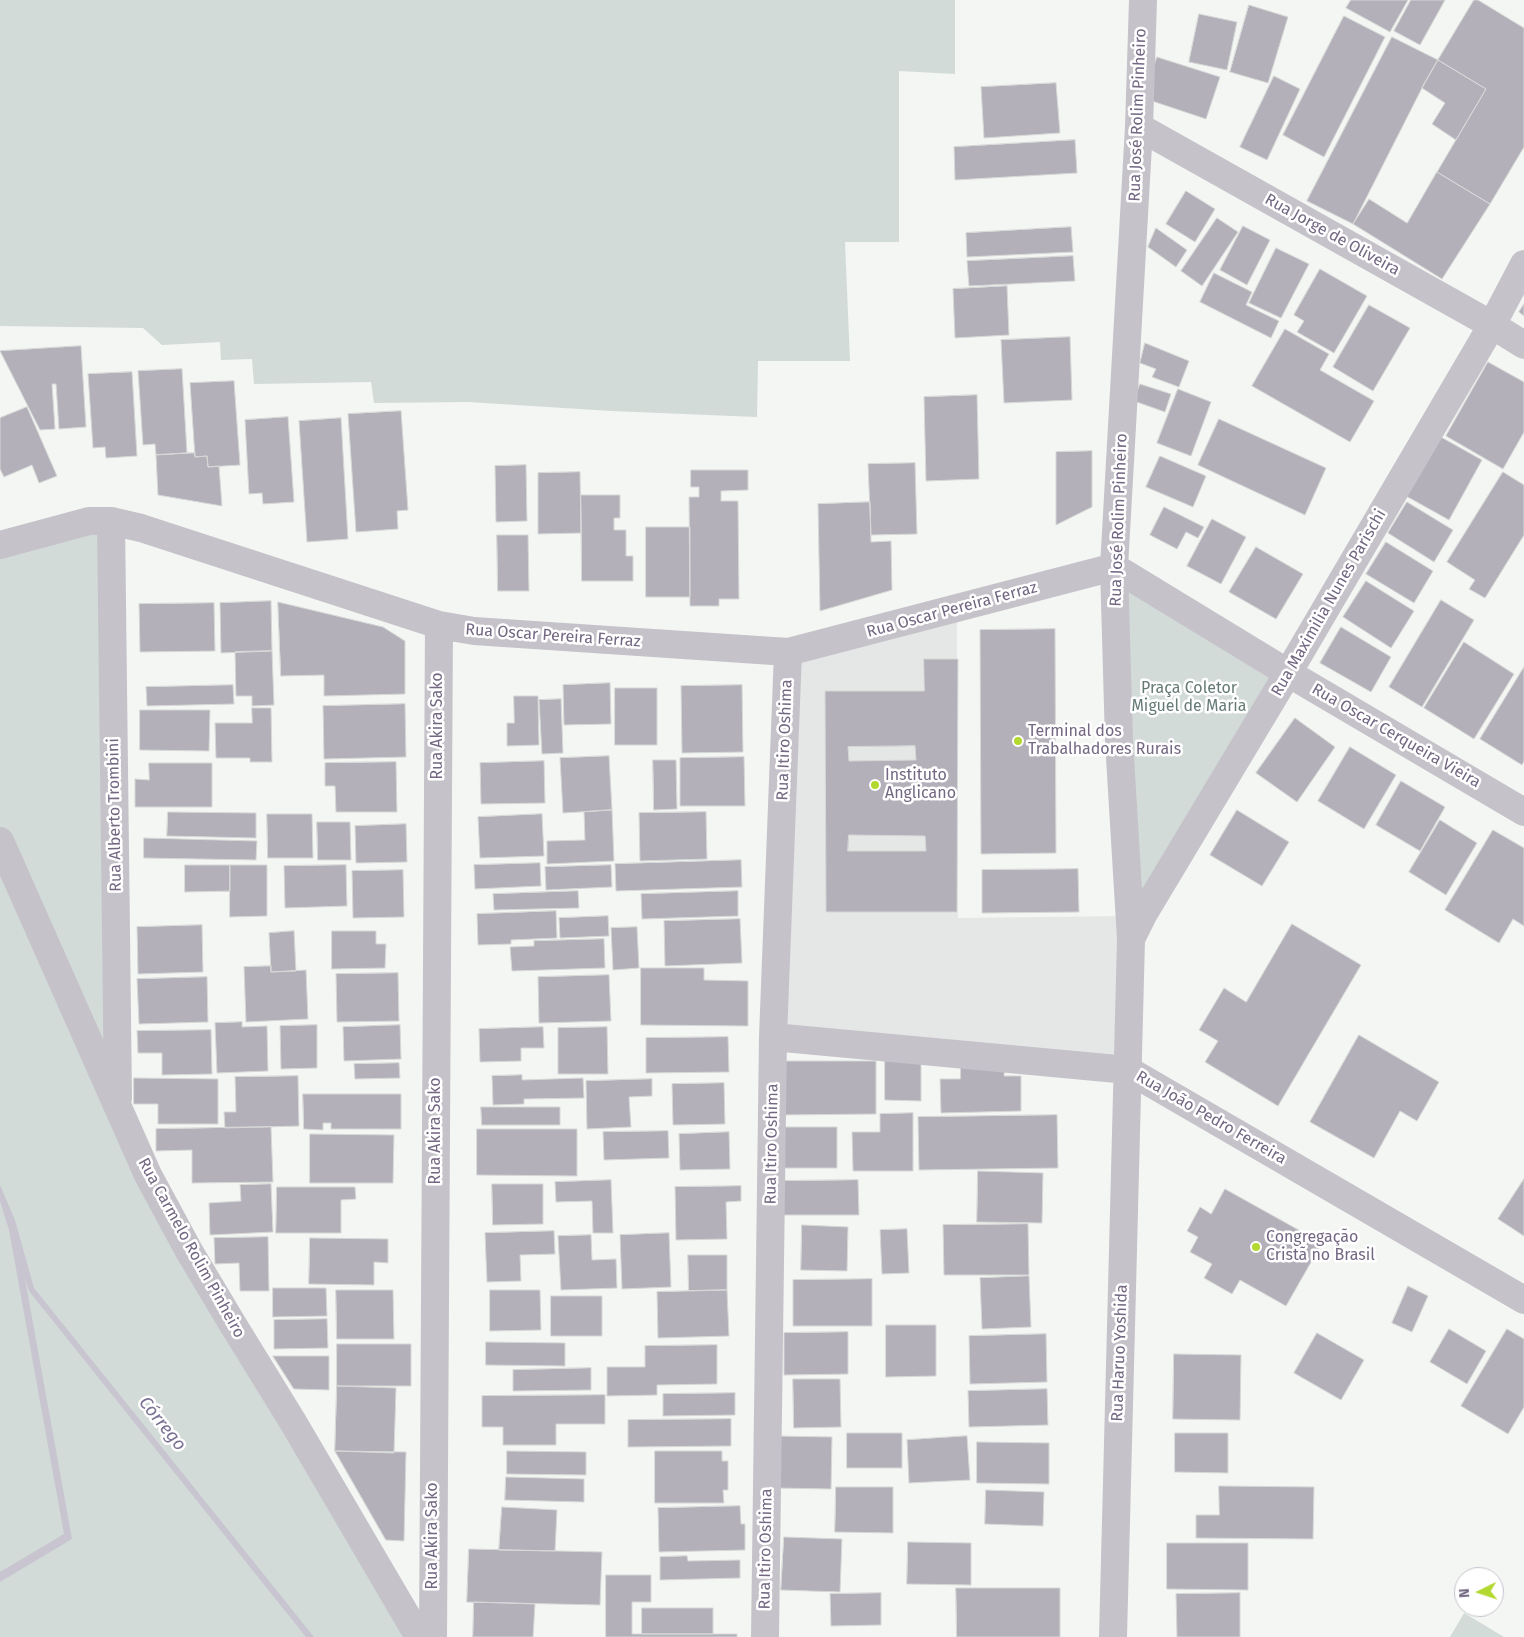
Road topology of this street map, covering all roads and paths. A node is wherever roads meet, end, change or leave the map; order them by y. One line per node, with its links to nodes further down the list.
1 (1143, 0): 2 (street, Rua José Rolim Pinheiro)
2 (1139, 126): 4 (street, Rua Jorge de Oliveira); 8 (street, Rua José Rolim Pinheiro)
3 (1524, 264): 4 (street, Rua Maximilia Nunes Parischi)
4 (1492, 325): 5 (street, Rua Jorge de Oliveira); 11 (street, Rua Maximilia Nunes Parischi)
5 (1524, 345)
6 (111, 521): 7 (street, Rua Oscar Pereira Ferraz); 9 (street, Rua Oscar Pereira Ferraz); 17 (street, Rua Alberto Trombini)
7 (0, 546)
8 (1114, 568): 10 (street, Rua Oscar Pereira Ferraz); 11 (street, Rua Oscar Cerqueira Vieira); 14 (street, Rua José Rolim Pinheiro)
9 (439, 625): 10 (street, Rua Oscar Pereira Ferraz); 20 (street, Rua Akira Sako)
10 (788, 652): 15 (street, Rua Itiro Oshima)
11 (1288, 673): 12 (street, Rua Oscar Cerqueira Vieira); 14 (street, Rua Maximilia Nunes Parischi)
12 (1524, 812)
13 (0, 841): 17 (street, Rua Carmelo Rolim Pinheiro)
14 (1131, 940): 16 (street, Rua José Rolim Pinheiro)
15 (773, 1037): 16 (street, Rua João Pedro Ferreira); 21 (street, Rua Itiro Oshima)
16 (1128, 1070): 18 (street, Rua João Pedro Ferreira); 22 (street, Rua Haruo Yoshida)
17 (118, 1109): 19 (street, Rua Carmelo Rolim Pinheiro)
18 (1524, 1300)
19 (419, 1637)
20 (433, 1637)
21 (765, 1637)
22 (1113, 1637)

